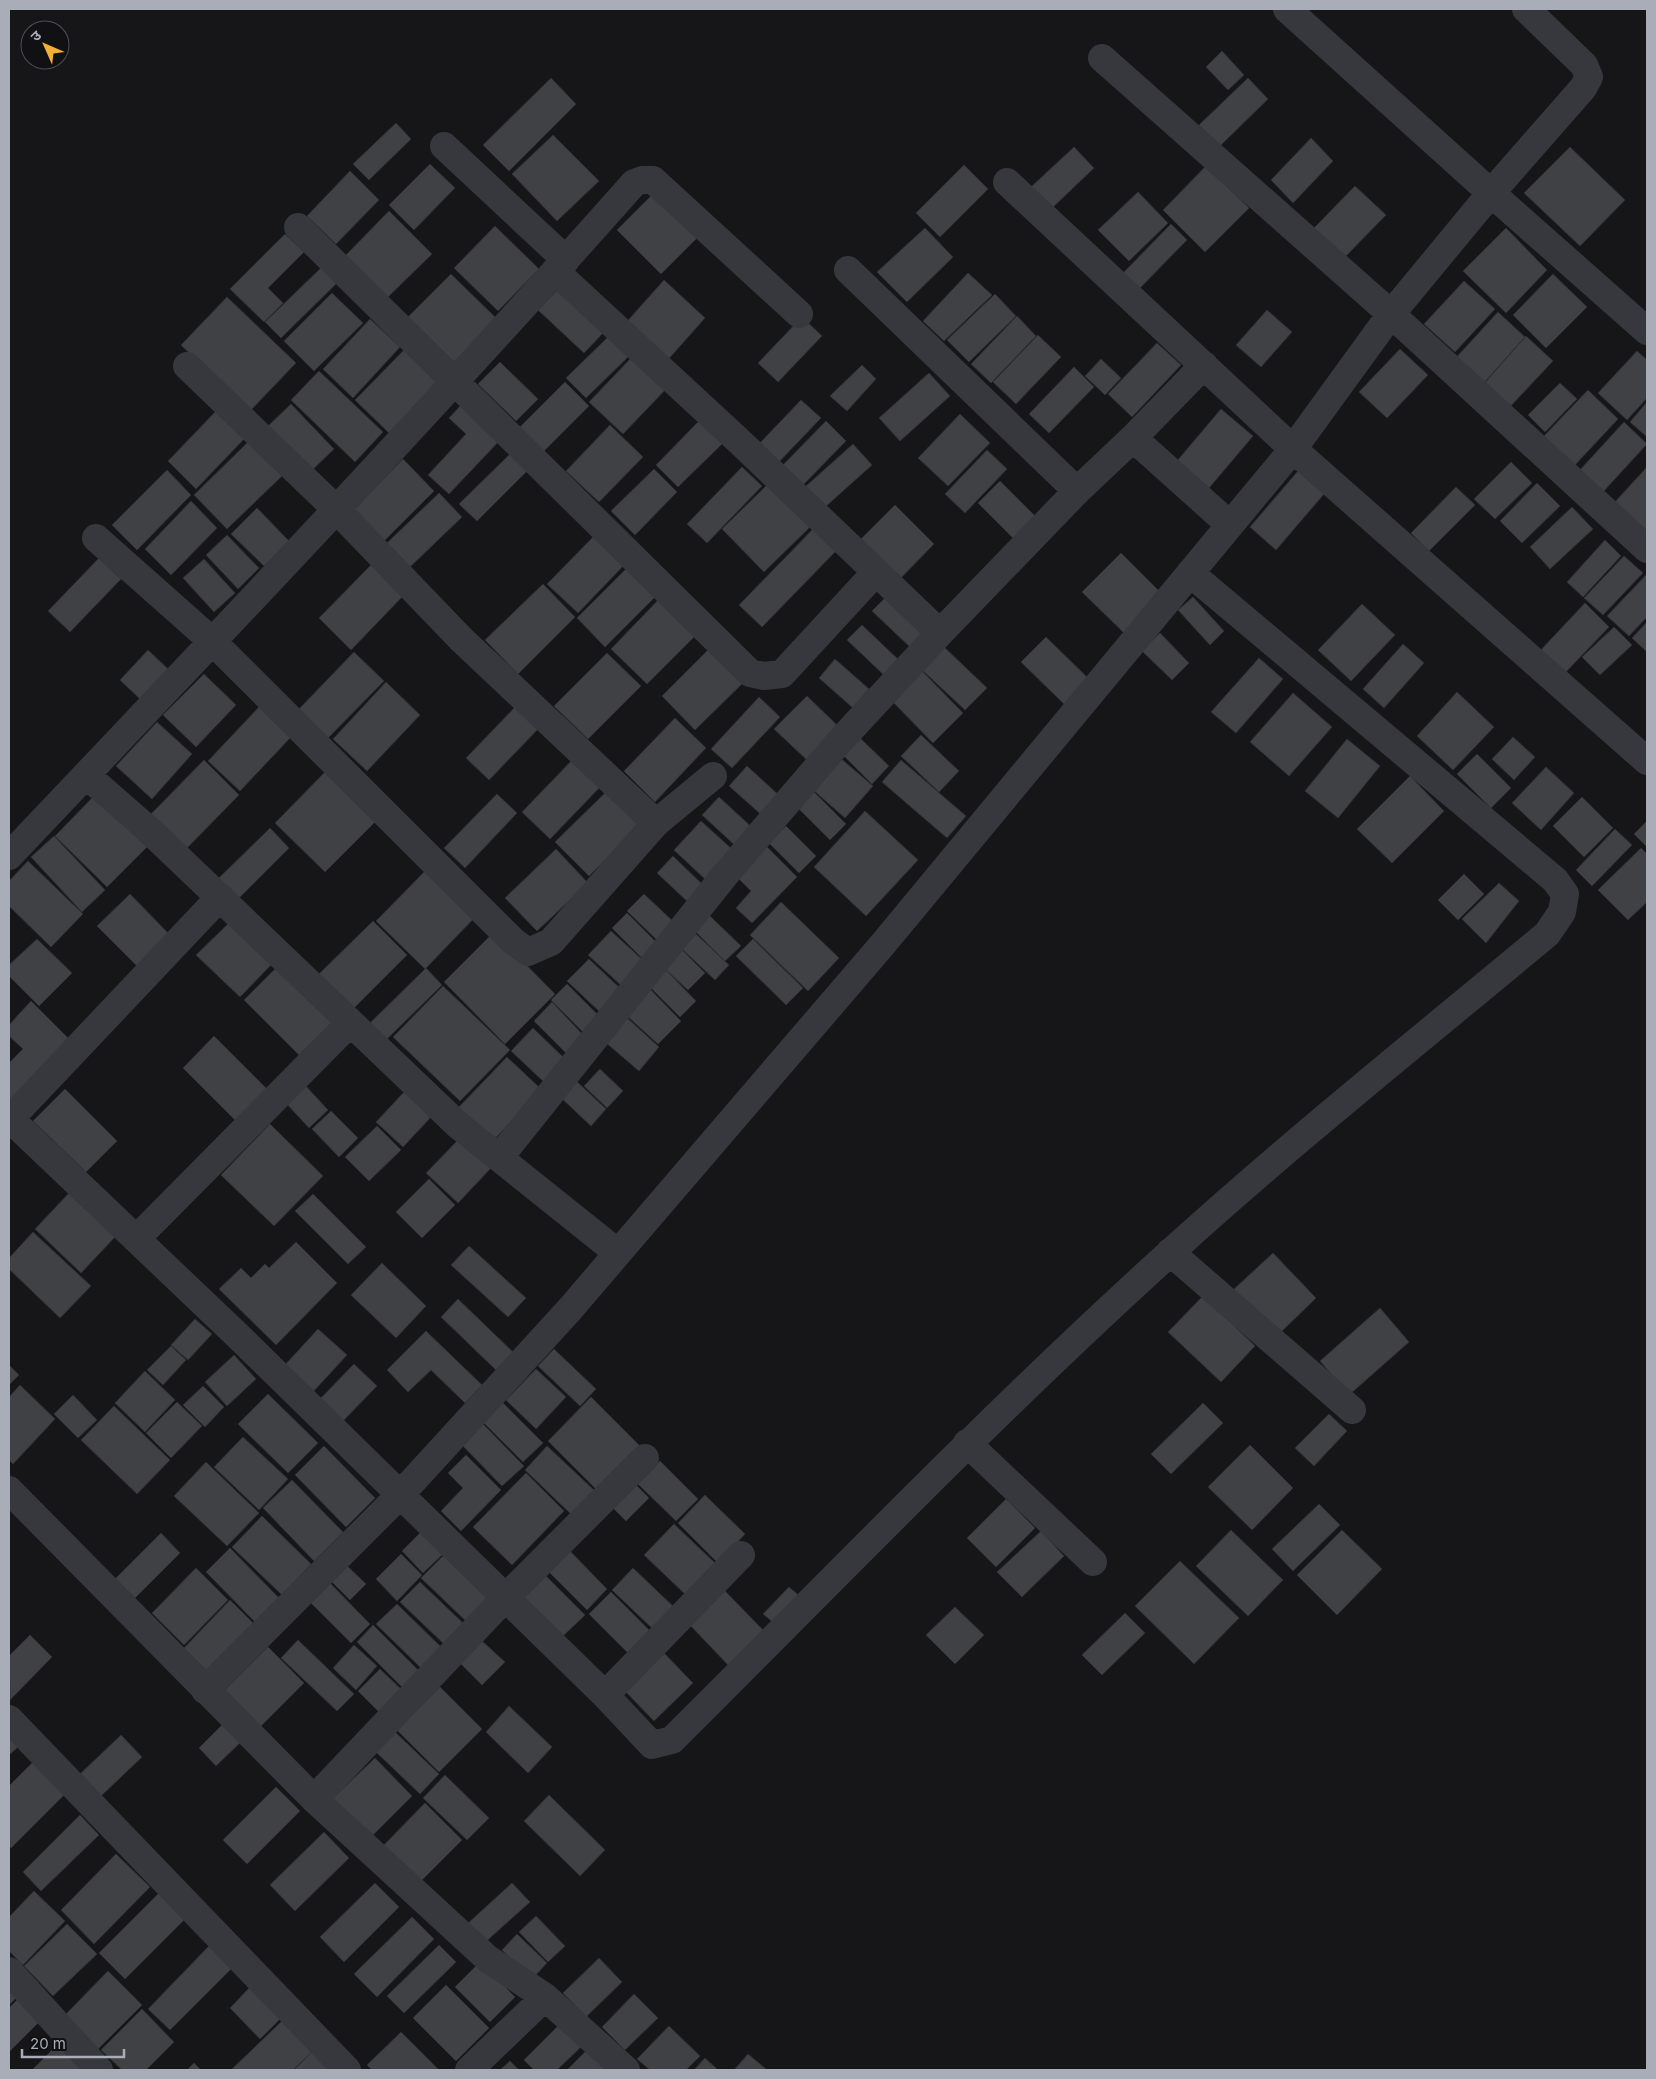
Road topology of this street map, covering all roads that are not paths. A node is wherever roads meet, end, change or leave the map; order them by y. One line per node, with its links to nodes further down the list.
1 (1287, 9): 6 (street)
2 (1526, 9): 6 (street)
3 (1102, 58): 11 (street)
4 (444, 146): 8 (street)
5 (1006, 182): 13 (street)
6 (1491, 193): 11 (street); 12 (street)
7 (298, 227): 15 (street)
8 (560, 266): 10 (street); 15 (street); 23 (street)
9 (848, 270): 18 (street)
10 (799, 314)
11 (1391, 314): 17 (street); 22 (street)
12 (1647, 331)
13 (1204, 365): 16 (street); 17 (street)
14 (188, 366): 19 (street)
15 (455, 380): 19 (street); 23 (street)
16 (1133, 438): 18 (street); 20 (street)
17 (1293, 449): 20 (street); 27 (street)
18 (1077, 490): 25 (street)
19 (336, 509): 26 (street); 30 (street)
20 (1230, 525): 24 (street)
21 (96, 538): 26 (street)
22 (1647, 549)
23 (876, 572): 25 (street)
24 (1190, 573): 37 (street); 38 (street)
25 (940, 633): 35 (street)
26 (212, 641): 28 (street); 30 (street)
27 (1647, 761)
28 (86, 775): 31 (street); 32 (street)
29 (713, 776): 30 (street)
30 (656, 823)
31 (9, 856)
32 (220, 897): 33 (street); 34 (street)
33 (350, 1023): 35 (street); 36 (street)
34 (9, 1119): 36 (street)
35 (500, 1158): 38 (street)
36 (136, 1239): 43 (street)
37 (1170, 1252): 39 (street); 40 (street)
38 (618, 1254): 43 (street)
39 (1352, 1410)
40 (967, 1443): 45 (street); 48 (street)
41 (645, 1458): 46 (street)
42 (9, 1490): 47 (street)
43 (400, 1495): 46 (street); 47 (street)
44 (741, 1555): 48 (street)
45 (1093, 1562)
46 (505, 1598): 48 (street); 50 (street)
47 (205, 1690): 50 (street)
48 (605, 1695)
49 (9, 1719): 54 (street)
50 (314, 1799): 52 (street)
51 (9, 1971): 53 (street)
52 (545, 1997): 55 (street); 56 (street)
53 (99, 2070)
54 (347, 2070)
55 (469, 2070)
56 (626, 2070)

